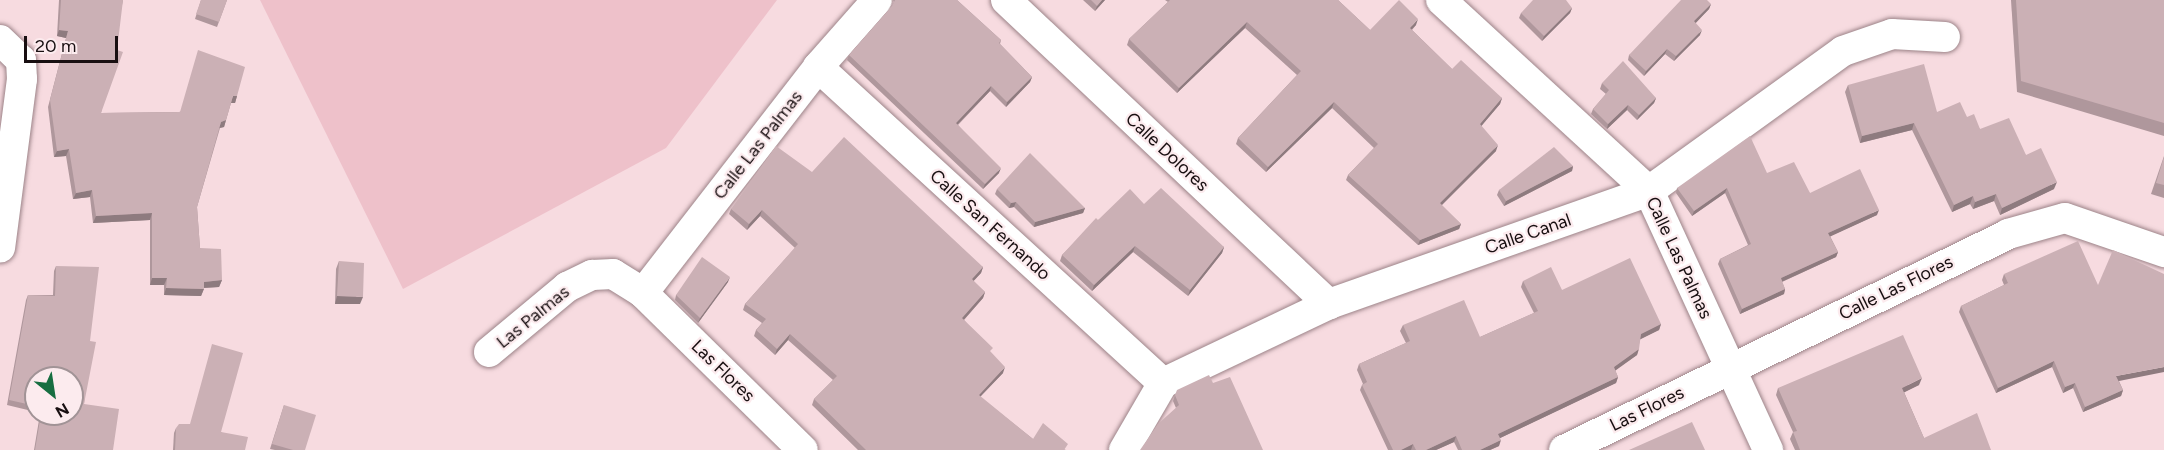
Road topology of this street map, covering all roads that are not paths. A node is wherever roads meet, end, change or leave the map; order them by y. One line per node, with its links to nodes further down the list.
1 (877, 0): 6 (street, Calle Las Palmas)
2 (1006, 0): 11 (street, Calle Dolores)
3 (1441, 0): 7 (street, Calle Las Palmas)
4 (1945, 37): 7 (street, Calle Canal)
5 (10, 50): 8 (street)
6 (818, 67): 10 (street, Calle Las Palmas); 14 (street, Calle San Fernando)
7 (1649, 191): 11 (street, Calle Canal); 13 (street, Calle Las Palmas)
8 (0, 248)
9 (2164, 252): 13 (street, Calle Las Flores)
10 (643, 292): 12 (street, Las Palmas); 15 (street, Las Flores)
11 (1329, 304): 14 (street, Calle Canal)
12 (489, 352)
13 (1730, 368): 17 (street, Las Flores); 18 (street, Calle Las Palmas)
14 (1163, 383): 16 (street)
15 (803, 450)
16 (1124, 450)
17 (1564, 450)
18 (1768, 450)

